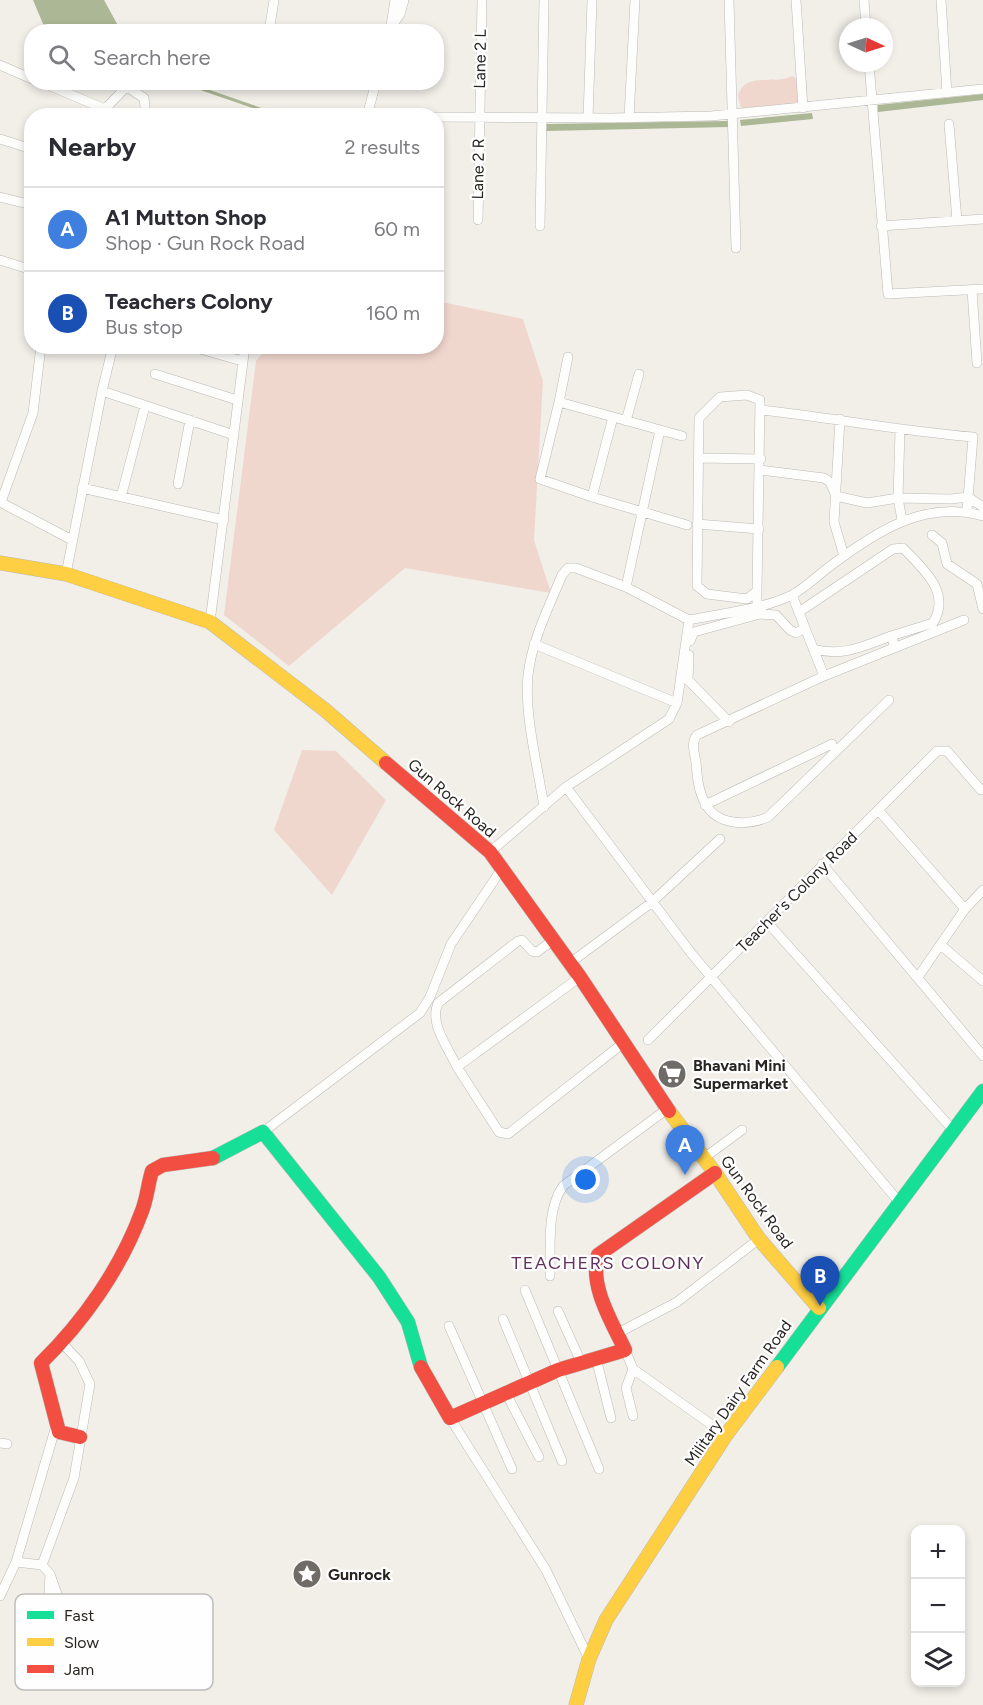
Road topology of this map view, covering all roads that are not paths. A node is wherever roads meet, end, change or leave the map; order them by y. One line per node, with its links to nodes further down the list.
1 (274, 0): 13 (street)
2 (395, 0): 14 (street)
3 (404, 0): 15 (street)
4 (482, 0): 33 (street, Lane 2 L)
5 (544, 0): 34 (street)
6 (592, 0): 35 (street)
7 (635, 0): 36 (street)
8 (729, 0): 31 (street)
9 (796, 0): 30 (street)
10 (864, 0): 12 (street)
11 (941, 0): 24 (street)
12 (865, 18)
13 (270, 24)
14 (392, 24)
15 (394, 24)
16 (0, 65): 18 (street)
17 (869, 72): 25 (street)
18 (24, 75)
19 (983, 89): 24 (street)
20 (60, 90): 26 (street)
21 (124, 90): 27 (street)
22 (135, 90): 28 (street)
23 (374, 90): 29 (street)
24 (946, 93): 25 (street)
25 (871, 101): 30 (street); 46 (street)
26 (103, 108)
27 (106, 108)
28 (145, 108)
29 (370, 108)
30 (803, 108): 31 (street)
31 (733, 114): 36 (street); 47 (street)
32 (444, 117): 33 (street)
33 (479, 118): 34 (street); 43 (street, Lane 2 R)
34 (541, 118): 35 (street); 45 (street)
35 (588, 118): 36 (street)
36 (629, 118)
37 (949, 123): 44 (street)
38 (0, 140): 39 (street)
39 (24, 147)
40 (0, 197): 41 (street)
41 (24, 203)
42 (983, 219): 44 (street)
43 (478, 220)
44 (957, 221): 46 (street)
45 (540, 226)
46 (881, 226): 51 (street)
47 (736, 248)
48 (0, 260): 49 (street)
49 (24, 268)
50 (983, 289): 51 (street)
51 (972, 290): 58 (street)
52 (40, 354): 85 (street)
53 (111, 354): 61 (street)
54 (218, 354): 57 (street)
55 (243, 354): 57 (street)
56 (568, 357): 63 (street)
57 (242, 361): 62 (street)
58 (978, 363)
59 (155, 374): 62 (street)
60 (639, 374): 69 (street)
61 (102, 391): 64 (street); 79 (street)
62 (237, 400): 72 (street)
63 (559, 402): 66 (street); 82 (street)
64 (145, 406): 68 (street); 81 (street)
65 (762, 410): 67 (street); 75 (street); 76 (street)
66 (613, 417): 69 (street); 82 (street)
67 (840, 419): 71 (street); 80 (street)
68 (190, 420): 72 (street); 78 (street)
69 (626, 421): 70 (street)
70 (660, 430): 73 (street); 88 (street)
71 (900, 430): 74 (street); 84 (street)
72 (234, 435): 90 (street)
73 (682, 436)
74 (978, 438): 83 (street)
75 (698, 458): 76 (street); 92 (street)
76 (761, 459): 77 (street)
77 (760, 470): 80 (street); 94 (street)
78 (178, 484)
79 (82, 488): 81 (street); 96 (street)
80 (836, 496): 84 (street); 97 (street)
81 (121, 497): 90 (street)
82 (592, 497): 88 (street)
83 (968, 497): 84 (street); 86 (street); 87 (street)
84 (898, 498): 91 (street)
85 (1, 502): 96 (street)
86 (983, 507)
87 (967, 511): 89 (street); 91 (street)
88 (643, 512): 93 (street); 100 (street)
89 (983, 516)
90 (224, 520): 108 (street)
91 (902, 520): 97 (street)
92 (698, 524): 94 (street); 101 (street)
93 (687, 525)
94 (759, 529): 101 (street)
95 (932, 535): 104 (street)
96 (72, 540): 99 (street)
97 (844, 556): 102 (street)
98 (0, 563): 99 (main road, Gun Rock Road)
99 (66, 574): 108 (main road, Gun Rock Road)
100 (626, 587): 106 (street); 111 (street)
101 (757, 591): 103 (street)
102 (792, 595): 103 (street); 105 (street)
103 (757, 606): 106 (street)
104 (983, 609)
105 (799, 612): 109 (street); 110 (street)
106 (689, 620): 116 (street)
107 (964, 620): 112 (street)
108 (210, 622): 125 (main road, Gun Rock Road)
109 (805, 628): 113 (street); 117 (street)
110 (891, 636): 112 (street); 113 (street)
111 (534, 644): 116 (street); 122 (street)
112 (895, 647): 114 (street)
113 (813, 649): 114 (street)
114 (824, 676): 117 (street)
115 (889, 700): 121 (street)
116 (676, 703): 119 (street)
117 (729, 722): 121 (street)
118 (832, 744): 121 (street)
119 (566, 787): 122 (street); 129 (street)
120 (981, 790): 123 (street, Teacher's Colony Road)
121 (705, 805)
122 (544, 807): 125 (street)
123 (879, 811): 126 (street, Teacher's Colony Road); 130 (street)
124 (720, 839): 129 (street)
125 (490, 852): 127 (main road, Gun Rock Road)
126 (822, 864): 131 (street, Teacher's Colony Road); 137 (street)
127 (501, 870): 132 (main road, Gun Rock Road); 148 (street)
128 (983, 890): 130 (street)
129 (651, 903): 134 (street); 138 (street)
130 (965, 909): 133 (street)
131 (767, 922): 138 (street, Teacher's Colony Road); 147 (street)
132 (553, 940): 134 (main road, Gun Rock Road); 143 (street)
133 (942, 946): 137 (street); 139 (street)
134 (570, 963): 136 (main road, Gun Rock Road)
135 (983, 965): 139 (street)
136 (580, 977): 141 (main road, Gun Rock Road); 143 (street)
137 (918, 977): 142 (street)
138 (711, 978): 140 (street, Teacher's Colony Road); 151 (street)
139 (979, 978)
140 (648, 1040)
141 (622, 1044): 143 (street); 145 (main road, Gun Rock Road)
142 (983, 1056)
143 (457, 1066)
144 (983, 1091): 147 (main road, Military Dairy Farm Road)
145 (667, 1109): 149 (main road, Gun Rock Road); 153 (street)
146 (742, 1130): 149 (street)
147 (953, 1130): 151 (main road, Military Dairy Farm Road)
148 (263, 1132): 160 (main road); 170 (main road)
149 (704, 1158): 150 (main road, Gun Rock Road)
150 (716, 1173): 152 (main road, Gun Rock Road); 159 (main road)
151 (899, 1202): 155 (main road, Military Dairy Farm Road)
152 (759, 1239): 155 (main road, Gun Rock Road); 159 (street)
153 (550, 1276)
154 (525, 1290): 165 (street)
155 (819, 1308): 173 (main road, Military Dairy Farm Road)
156 (558, 1311): 163 (street)
157 (503, 1319): 166 (street)
158 (449, 1326): 168 (street)
159 (618, 1333): 161 (main road)
160 (63, 1344): 172 (main road); 174 (street)
161 (625, 1350): 162 (main road); 164 (street)
162 (596, 1358): 163 (main road); 171 (street)
163 (580, 1362): 165 (main road)
164 (633, 1369): 169 (street); 173 (street)
165 (558, 1370): 166 (main road); 178 (street)
166 (530, 1383): 167 (main road); 176 (street)
167 (506, 1393): 168 (main road); 175 (street)
168 (484, 1401): 170 (main road); 177 (street)
169 (633, 1416)
170 (450, 1418): 185 (street)
171 (610, 1418)
172 (56, 1426): 174 (main road); 179 (street)
173 (726, 1435): 185 (main road, Military Dairy Farm Road)
174 (80, 1437): 180 (street)
175 (538, 1457)
176 (562, 1461)
177 (513, 1469)
178 (599, 1469)
179 (16, 1562): 180 (street); 184 (street)
180 (42, 1565): 181 (street)
181 (50, 1574): 182 (street); 183 (street)
182 (49, 1594)
183 (57, 1594)
184 (0, 1596)
185 (589, 1659): 186 (main road, Military Dairy Farm Road)
186 (576, 1705)

